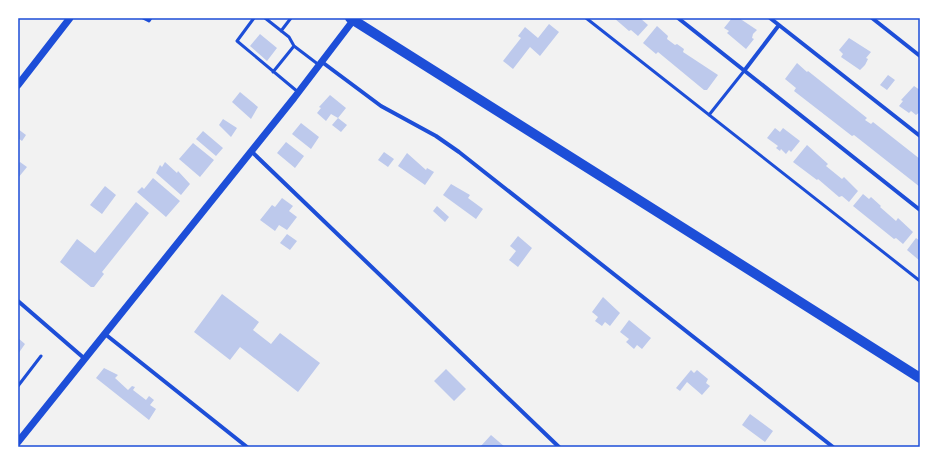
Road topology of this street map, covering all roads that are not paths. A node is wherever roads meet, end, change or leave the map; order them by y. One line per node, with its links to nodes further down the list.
1 (70, 18): 19 (street)
2 (143, 18): 3 (lane)
3 (152, 18)
4 (254, 18): 18 (lane)
5 (264, 18): 13 (lane)
6 (291, 18): 13 (lane)
7 (586, 18): 21 (lane)
8 (678, 18): 17 (street)
9 (770, 18): 12 (street)
10 (872, 18): 15 (street)
11 (353, 19): 16 (street); 30 (main road)
12 (779, 25): 17 (street); 22 (street)
13 (281, 31): 14 (lane)
14 (294, 46): 16 (lane); 18 (lane)
15 (920, 56)
16 (321, 64): 20 (street); 35 (street)
17 (744, 71): 21 (lane); 24 (street)
18 (273, 72): 20 (lane)
19 (18, 85)
20 (298, 92): 23 (street)
21 (709, 115): 25 (lane)
22 (920, 136)
23 (251, 150): 27 (street); 34 (street)
24 (920, 210)
25 (920, 280)
26 (18, 301): 29 (street)
27 (105, 334): 29 (street); 33 (street)
28 (41, 356): 31 (lane)
29 (85, 359): 32 (street)
30 (920, 378)
31 (18, 386)
32 (18, 442)
33 (247, 447)
34 (559, 447)
35 (833, 447)

